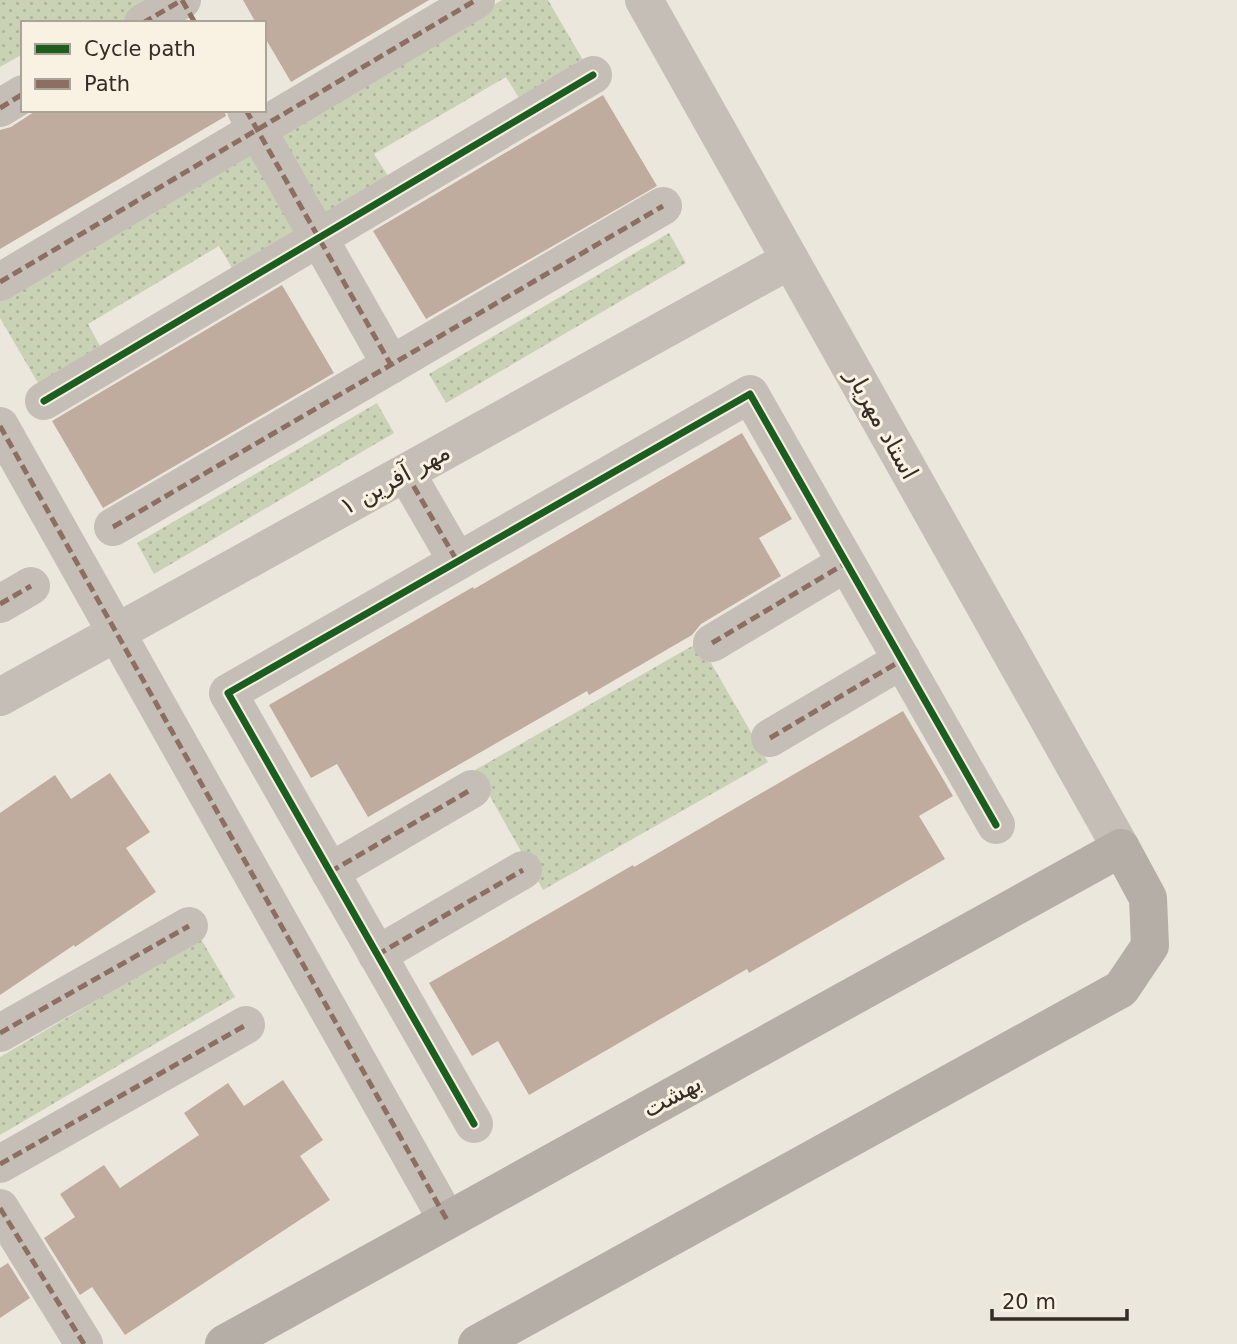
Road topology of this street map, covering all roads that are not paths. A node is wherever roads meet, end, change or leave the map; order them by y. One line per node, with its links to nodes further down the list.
1 (182, 0): 4 (street); 5 (street)
2 (476, 0): 9 (street)
3 (644, 0): 12 (street, استاد مهریار)
4 (146, 21)
5 (194, 21)
6 (593, 75): 11 (street)
7 (21, 95): 8 (street)
8 (0, 108)
9 (251, 120): 11 (street); 13 (street)
10 (663, 206): 14 (street)
11 (319, 237): 14 (street); 15 (street)
12 (790, 260): 17 (street, مهر آفرین ۱); 28 (street, استاد مهریار)
13 (0, 282)
14 (391, 365): 18 (street)
15 (44, 401)
16 (0, 426): 21 (street)
17 (406, 473): 19 (street); 21 (street, مهر آفرین ۱)
18 (113, 527)
19 (457, 561): 20 (street); 30 (street)
20 (846, 563): 22 (street); 23 (street)
21 (117, 633): 24 (street, مهر آفرین ۱); 38 (street)
22 (712, 643)
23 (902, 660): 25 (street); 27 (street)
24 (0, 697)
25 (771, 738)
26 (472, 789): 30 (street)
27 (996, 825)
28 (1121, 848): 38 (main road, بهشت); 41 (main road)
29 (523, 870): 32 (street)
30 (330, 872): 32 (street)
31 (189, 926): 34 (street)
32 (377, 955): 35 (street)
33 (246, 1025): 36 (street)
34 (0, 1032)
35 (474, 1124)
36 (0, 1164)
37 (0, 1208): 39 (street)
38 (447, 1220): 40 (main road, بهشت)
39 (84, 1344)
40 (224, 1344)
41 (477, 1344)

